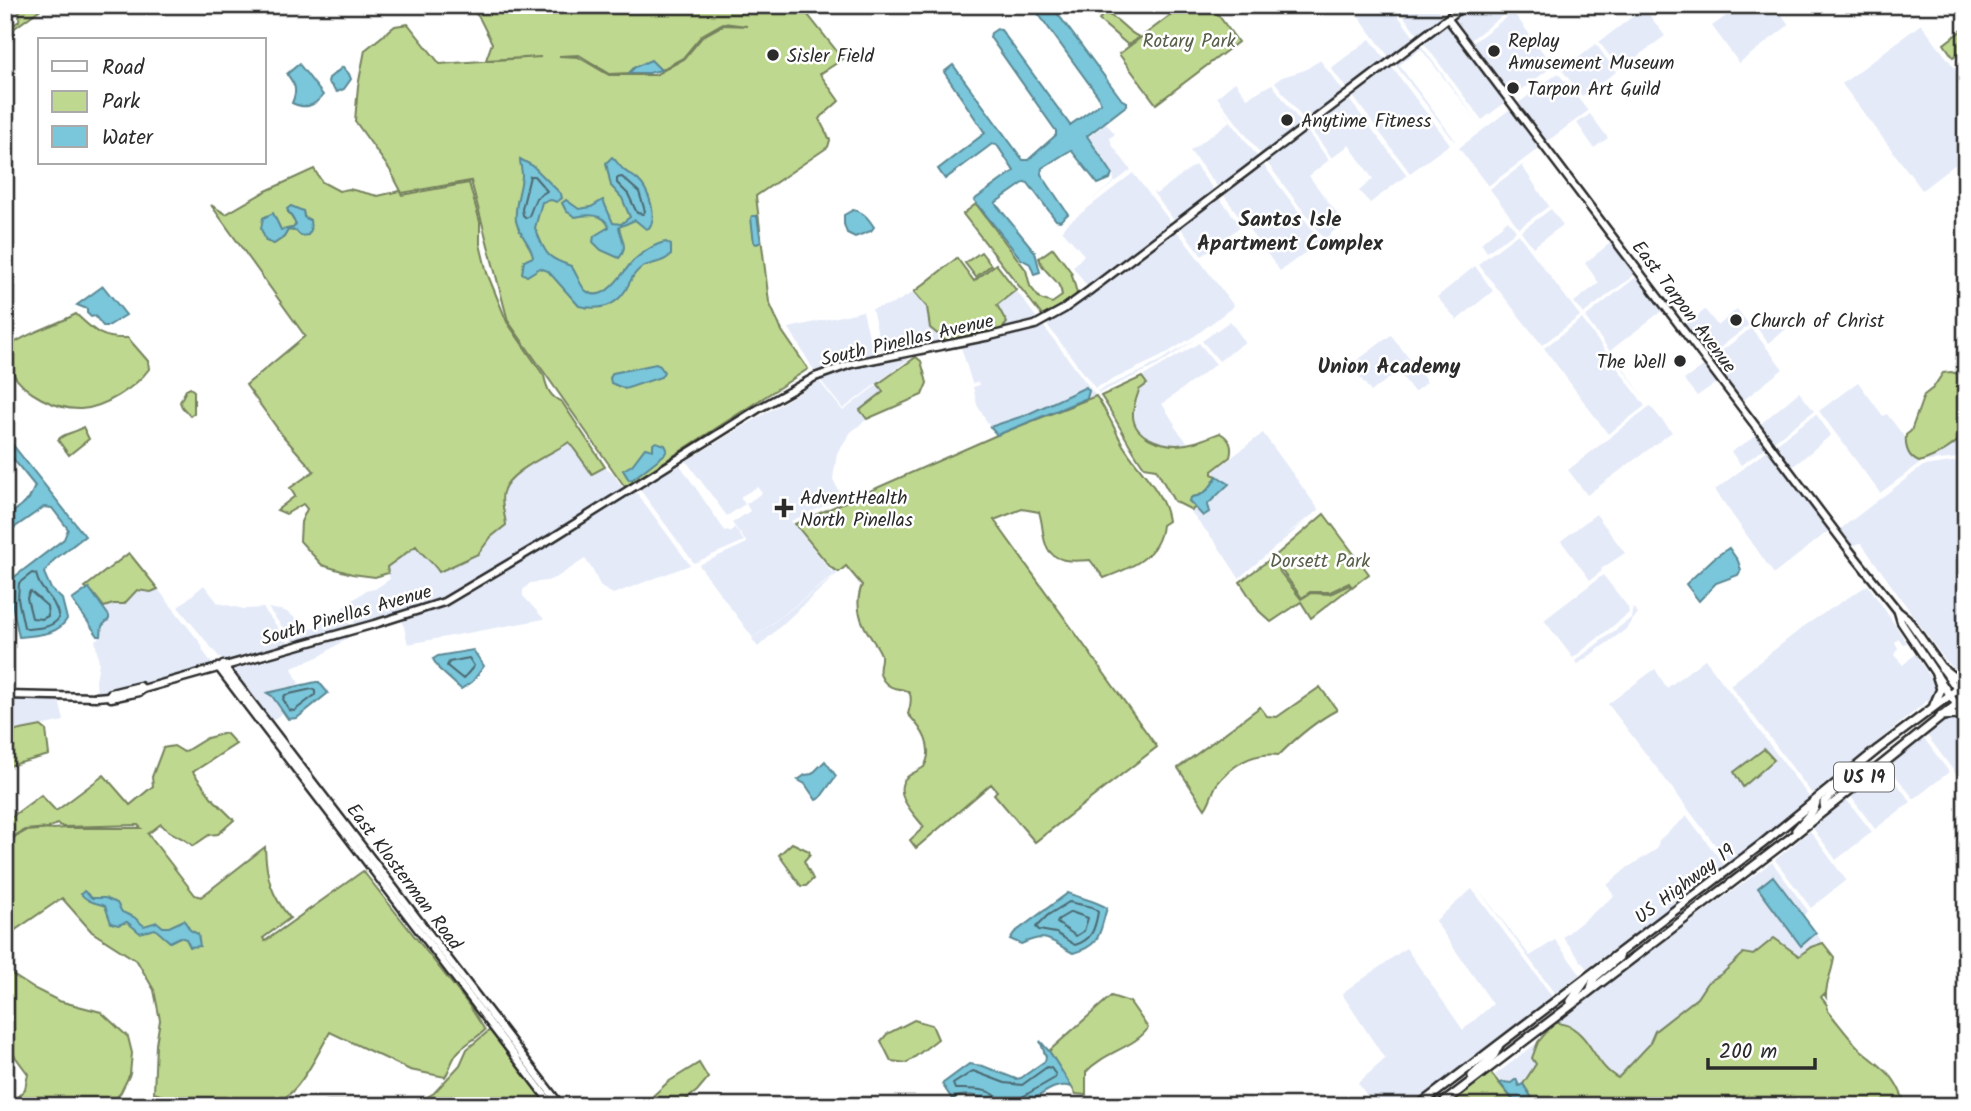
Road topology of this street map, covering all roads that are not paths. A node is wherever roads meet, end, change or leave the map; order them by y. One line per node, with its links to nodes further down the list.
1 (1465, 5): 2 (main road, South Pinellas Avenue)
2 (1448, 19): 3 (main road, South Pinellas Avenue); 4 (main road, East Tarpon Avenue)
3 (220, 666): 7 (main road, South Pinellas Avenue); 27 (main road, East Klosterman Road); 28 (main road, East Klosterman Road)
4 (1939, 671): 5 (highway); 6 (main road, East Tarpon Avenue); 8 (main road, East Tarpon Avenue); 11 (highway)
5 (1966, 680): 6 (highway, US Highway 19 / US 19)
6 (1957, 689): 8 (highway, US Highway 19 / US 19); 9 (main road, East Tarpon Avenue)
7 (5, 695)
8 (1950, 695): 10 (main road, East Tarpon Avenue); 11 (highway, US Highway 19 / US 19)
9 (1965, 699): 10 (highway, US Highway 19 / US 19)
10 (1955, 705): 12 (highway, US Highway 19 / US 19); 13 (main road, East Tarpon Avenue)
11 (1932, 708): 14 (highway, US Highway 19 / US 19)
12 (1940, 716): 13 (highway); 16 (highway, US Highway 19 / US 19)
13 (1966, 720)
14 (1848, 775): 15 (highway, US Highway 19 / US 19); 16 (highway)
15 (1816, 802): 17 (highway); 18 (highway, US Highway 19 / US 19)
16 (1825, 810): 17 (highway, US Highway 19 / US 19)
17 (1789, 839): 20 (highway, US Highway 19 / US 19)
18 (1628, 946): 19 (highway, US Highway 19 / US 19); 20 (highway)
19 (1587, 977): 21 (highway); 22 (highway, US Highway 19 / US 19)
20 (1591, 989): 21 (highway, US Highway 19 / US 19)
21 (1567, 1008): 24 (highway, US Highway 19 / US 19)
22 (1529, 1022): 23 (highway, US Highway 19 / US 19); 24 (highway)
23 (1499, 1045): 25 (highway); 26 (highway, US Highway 19 / US 19)
24 (1512, 1050): 25 (highway, US Highway 19 / US 19)
25 (1462, 1088): 29 (highway, US Highway 19 / US 19)
26 (1421, 1104)
27 (552, 1106)
28 (561, 1106)
29 (1439, 1106)

